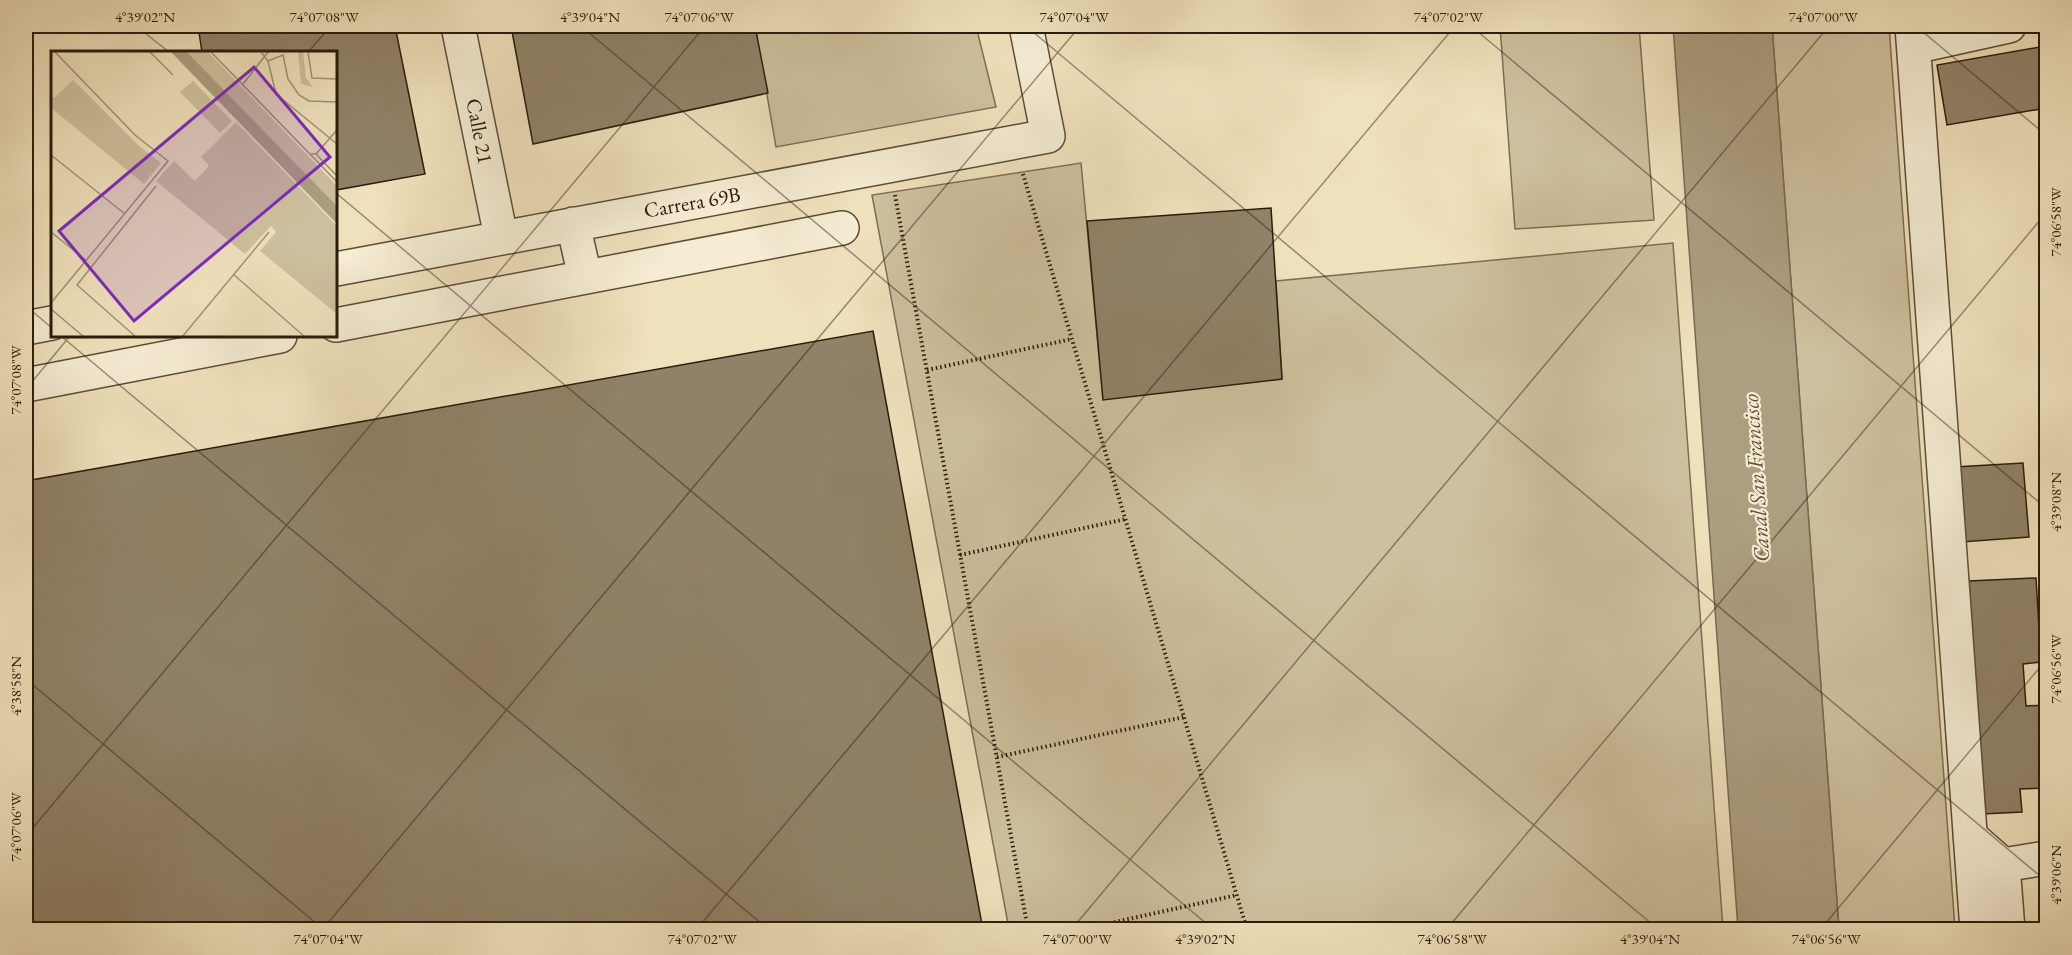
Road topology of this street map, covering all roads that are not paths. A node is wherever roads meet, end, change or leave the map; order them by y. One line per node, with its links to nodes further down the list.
1 (458, 26): 7 (street, Calle 21)
2 (1026, 26): 5 (street, Carrera 69B)
3 (2009, 26): 4 (street)
4 (1913, 36): 16 (street)
5 (573, 224): 7 (street, Carrera 69B); 9 (street)
6 (842, 228): 9 (street)
7 (501, 237): 8 (street, Carrera 69B)
8 (338, 269)
9 (585, 278): 11 (street)
10 (51, 323): 12 (street)
11 (338, 325)
12 (26, 328)
13 (258, 338): 14 (street)
14 (161, 347): 15 (street)
15 (26, 385)
16 (1970, 836): 18 (street); 19 (street)
17 (2046, 858): 18 (street)
18 (2002, 864): 20 (street)
19 (1977, 930)
20 (2008, 930)

